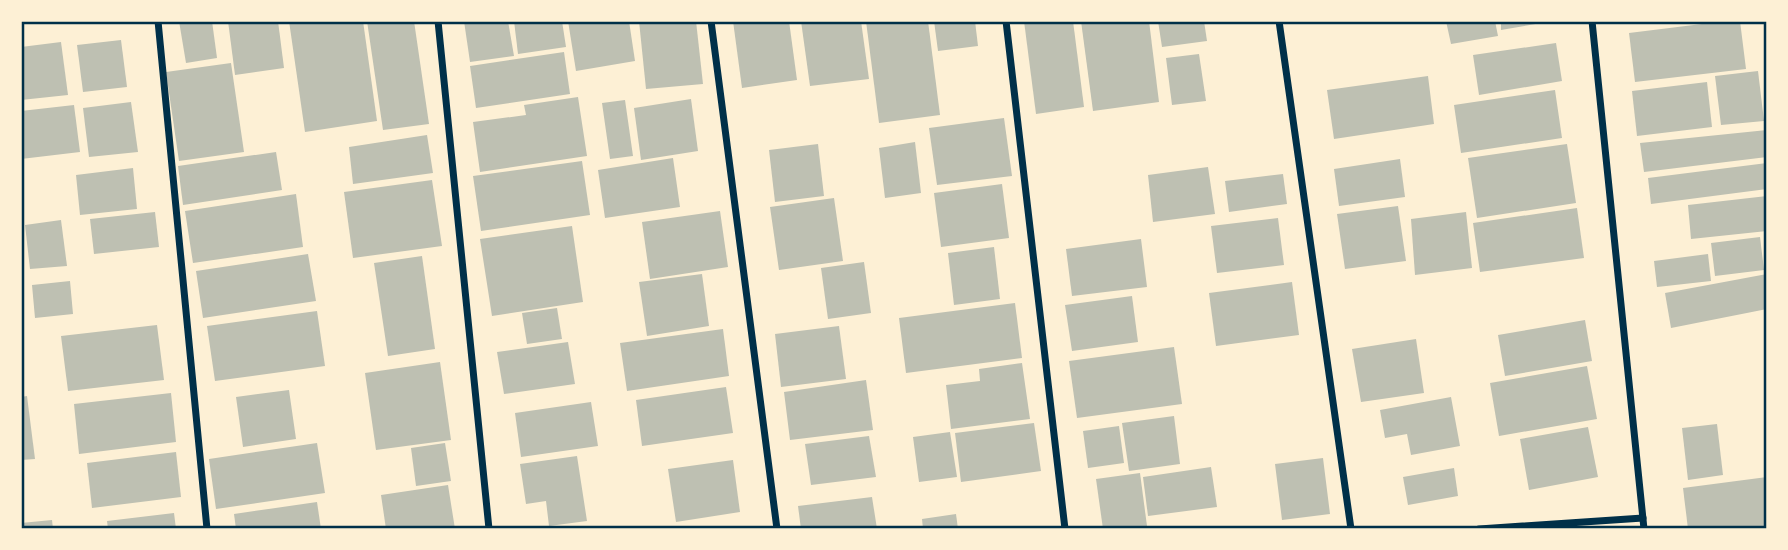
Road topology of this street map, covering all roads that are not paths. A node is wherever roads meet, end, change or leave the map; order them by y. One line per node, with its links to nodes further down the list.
1 (158, 21): 8 (street)
2 (438, 21): 9 (street)
3 (711, 21): 10 (street)
4 (1006, 21): 11 (street)
5 (1279, 21): 12 (street)
6 (1592, 21): 7 (street)
7 (1643, 518): 13 (street); 14 (street)
8 (207, 529)
9 (488, 529)
10 (777, 529)
11 (1065, 529)
12 (1351, 529)
13 (1479, 529)
14 (1644, 529)

